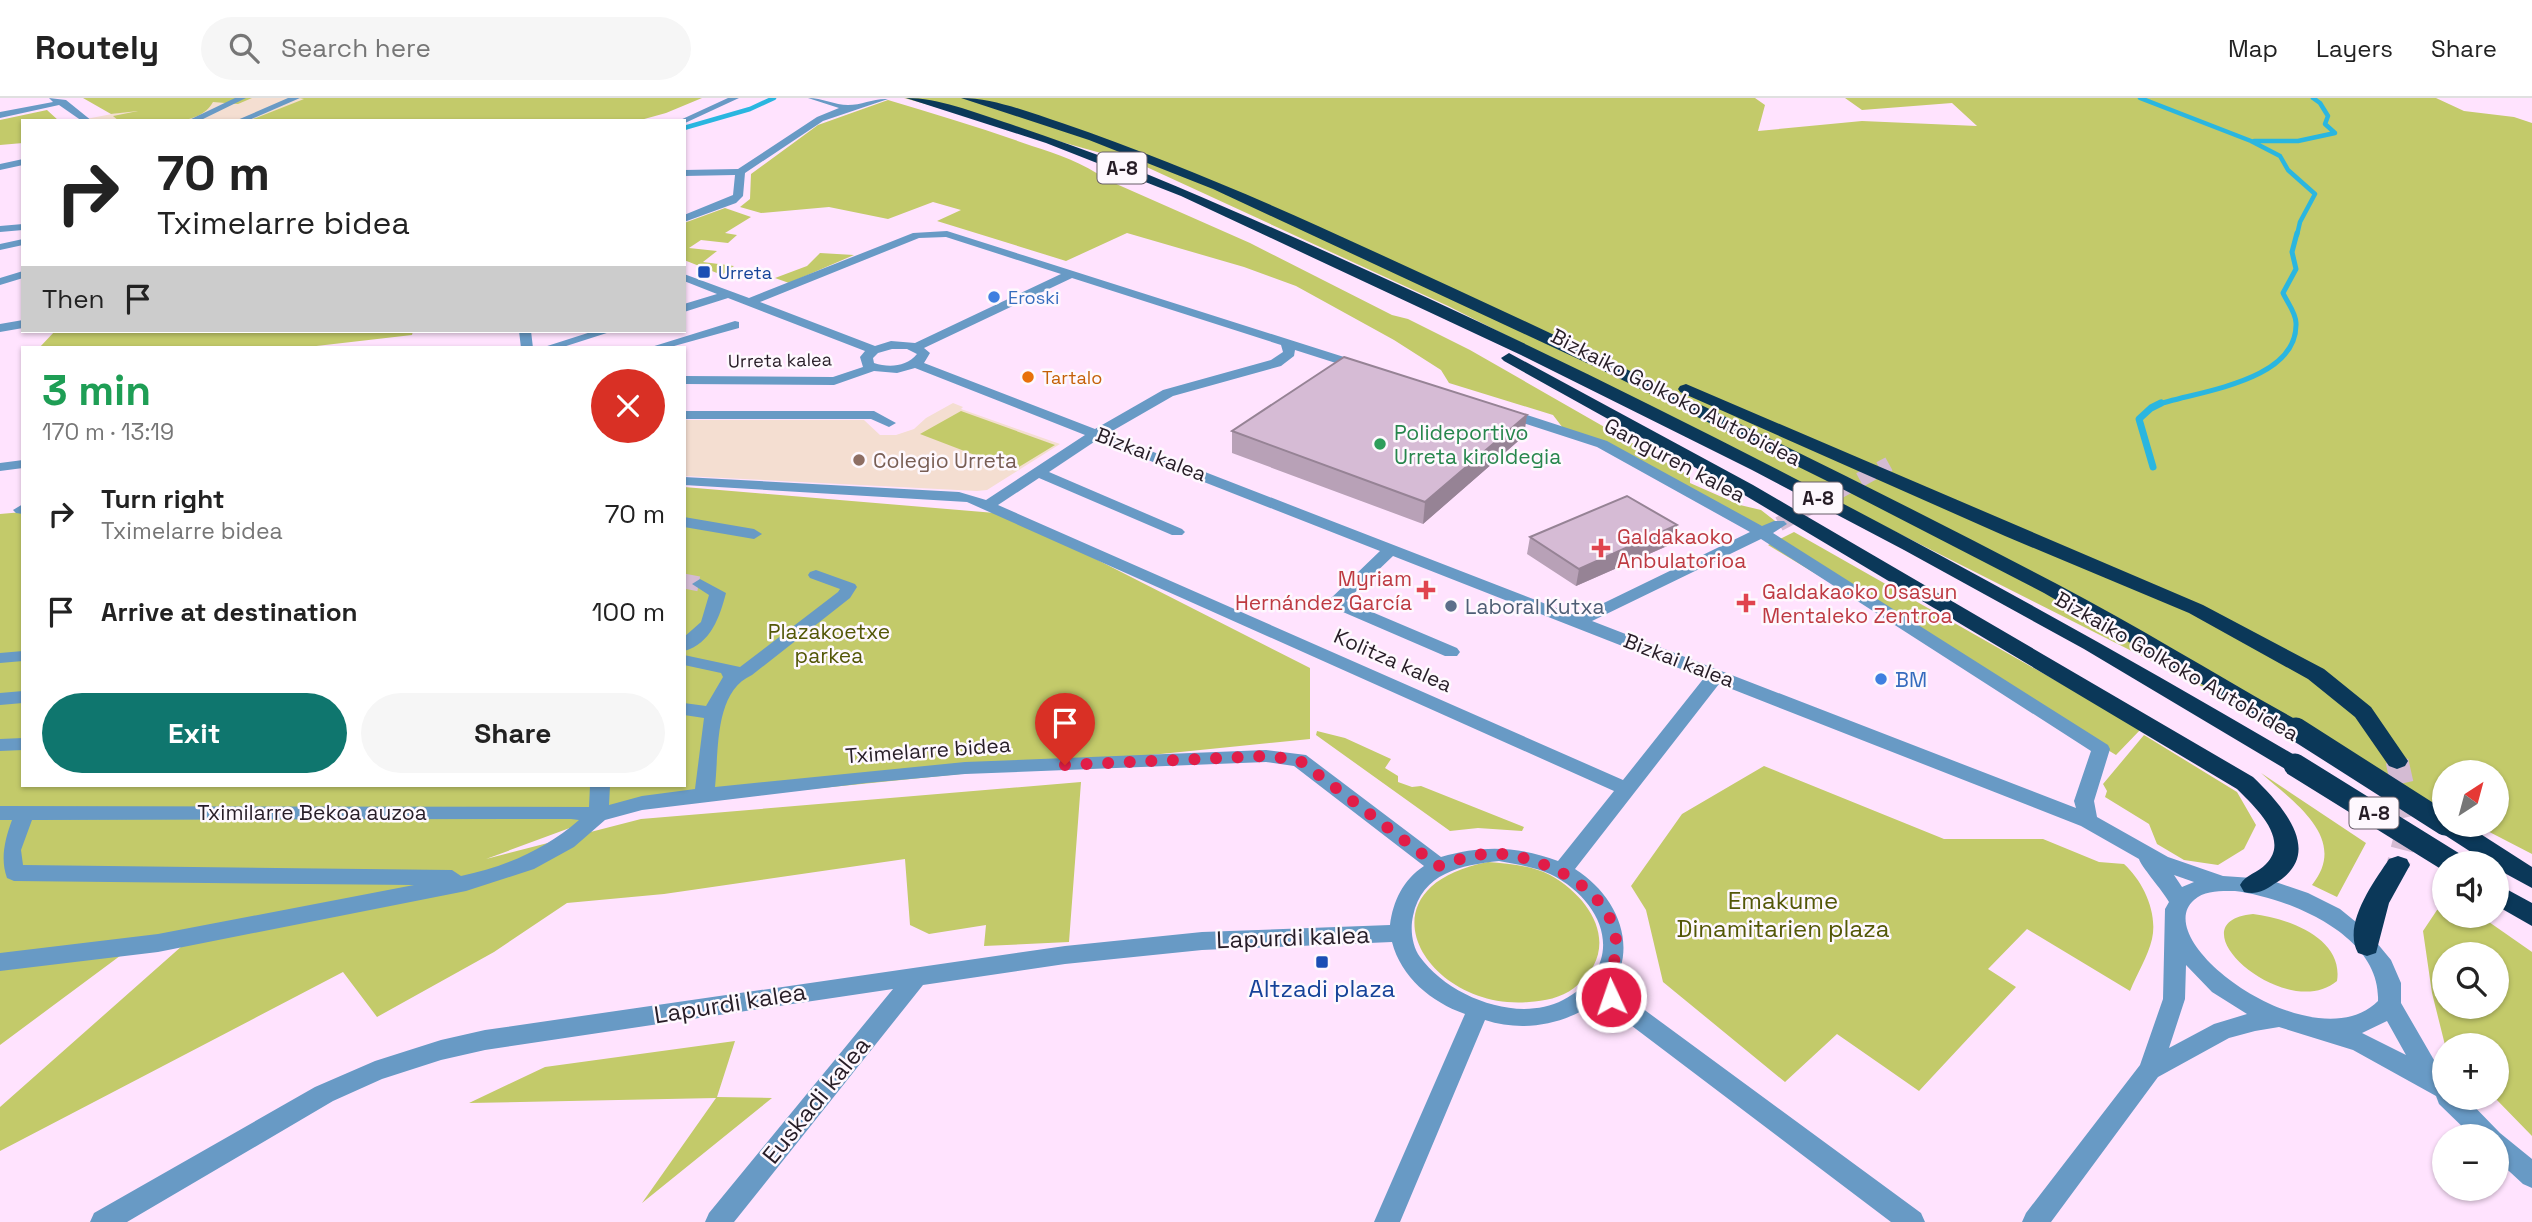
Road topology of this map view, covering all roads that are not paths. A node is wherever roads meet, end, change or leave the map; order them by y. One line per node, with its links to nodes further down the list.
1 (243, 98): 14 (street)
2 (296, 98): 11 (street)
3 (735, 98): 16 (street)
4 (812, 98): 9 (street)
5 (911, 98): 27 (highway, Bizkaiko Golkoko Autobidea / A-8)
6 (966, 98): 26 (highway, Bizkaiko Golkoko Autobidea / A-8)
7 (884, 99): 9 (street)
8 (58, 100): 12 (street); 13 (street)
9 (848, 108): 19 (street)
10 (254, 112): 11 (street)
11 (267, 112): 15 (street)
12 (0, 115)
13 (85, 119)
14 (196, 119)
15 (245, 119)
16 (686, 119)
17 (21, 162): 18 (street)
18 (0, 167)
19 (740, 172): 20 (street); 21 (street)
20 (686, 173)
21 (686, 218)
22 (21, 227): 23 (street)
23 (0, 229)
24 (21, 242): 25 (street)
25 (0, 247)
26 (1368, 254): 79 (highway); 86 (highway, Bizkaiko Golkoko Autobidea / A-8, bridge)
27 (1327, 257): 90 (highway, Bizkaiko Golkoko Autobidea / A-8, bridge); 97 (highway)
28 (1071, 274): 33 (street); 39 (street); 42 (street)
29 (21, 275): 31 (street)
30 (686, 278): 32 (street)
31 (0, 282)
32 (729, 294): 33 (street); 34 (street)
33 (750, 302): 43 (street)
34 (686, 307)
35 (21, 324): 37 (street)
36 (735, 325): 41 (street)
37 (0, 328)
38 (600, 333): 40 (street)
39 (1286, 343): 46 (street); 51 (street)
40 (554, 346)
41 (661, 346)
42 (917, 347): 43 (street); 44 (street)
43 (874, 350): 45 (street)
44 (915, 364): 45 (street, Bizkai kalea); 51 (street, Bizkai kalea)
45 (874, 367): 47 (street, Urreta kalea)
46 (1378, 372)
47 (686, 380)
48 (1489, 407): 60 (street, Ganguren kalea)
49 (686, 415): 50 (street)
50 (889, 423)
51 (1098, 433): 54 (street); 62 (street, Bizkai kalea)
52 (21, 464): 53 (street)
53 (0, 467)
54 (1039, 473): 56 (street); 59 (street)
55 (686, 481): 56 (street, Kolitza kalea)
56 (988, 505): 81 (street, Kolitza kalea)
57 (686, 522): 61 (street)
58 (1779, 524): 60 (street)
59 (1177, 532)
60 (1760, 532): 65 (street); 87 (street, Ganguren kalea)
61 (754, 534)
62 (1393, 548): 65 (street, Bizkai kalea); 67 (street, Kolitza kalea)
63 (816, 575): 72 (street)
64 (700, 584): 66 (street)
65 (1580, 621): 71 (street, Bizkai kalea)
66 (686, 644)
67 (1451, 652)
68 (21, 656): 69 (street)
69 (0, 658)
70 (686, 660): 72 (street)
71 (1717, 674): 81 (street); 87 (street, Bizkai kalea)
72 (732, 677): 76 (street)
73 (21, 697): 74 (street)
74 (0, 699)
75 (686, 709): 76 (street)
76 (713, 713): 82 (street)
77 (21, 744): 78 (street)
78 (0, 745)
79 (2397, 761)
80 (600, 787): 85 (street)
81 (1626, 789): 93 (street)
82 (704, 794): 85 (street, Tximelarre bidea); 92 (street, Tximelarre bidea)
83 (0, 813): 84 (street, Tximilarre Bekoa auzoa)
84 (26, 813): 85 (street, Tximilarre Bekoa auzoa); 94 (street)
85 (598, 815): 94 (street)
86 (2432, 816)
87 (2088, 821): 89 (street, Bizkai kalea)
88 (2466, 837): 95 (highway, Bizkaiko Golkoko Autobidea / A-8)
89 (2126, 844): 96 (street, Bizkai kalea); 99 (street, Bizkai kalea)
90 (2434, 851)
91 (2398, 865): 103 (highway)
92 (1438, 866): 93 (street); 102 (street)
93 (1562, 871): 106 (street)
94 (480, 878): 104 (street)
95 (2532, 879)
96 (2221, 883): 97 (street, Bizkai kalea); 99 (street, Bizkai kalea)
97 (2253, 885): 103 (street, Bizkai kalea)
98 (2509, 901): 100 (highway)
99 (2180, 903): 101 (street)
100 (2532, 916)
101 (2176, 930): 109 (street, Bizkai kalea); 111 (street)
102 (1400, 933): 105 (street, Lapurdi kalea); 108 (street)
103 (2367, 946): 107 (street, Bizkai kalea)
104 (0, 962)
105 (915, 978): 118 (street, Lapurdi kalea); 119 (street, Euskadi kalea)
106 (1599, 989): 108 (street); 121 (street)
107 (2389, 1004): 110 (street, Bizkai kalea); 112 (street, Bizkai kalea)
108 (1478, 1010): 120 (street)
109 (2279, 1018): 110 (street, Bizkai kalea); 111 (street)
110 (2317, 1027): 113 (street, Bizkai kalea)
111 (2150, 1070): 122 (street)
112 (2432, 1074)
113 (2432, 1086)
114 (2462, 1110): 115 (street, Bizkai kalea)
115 (2476, 1124)
116 (2509, 1154): 117 (street)
117 (2532, 1176)
118 (103, 1222)
119 (718, 1222)
120 (1387, 1222)
121 (1912, 1222)
122 (2035, 1222)

